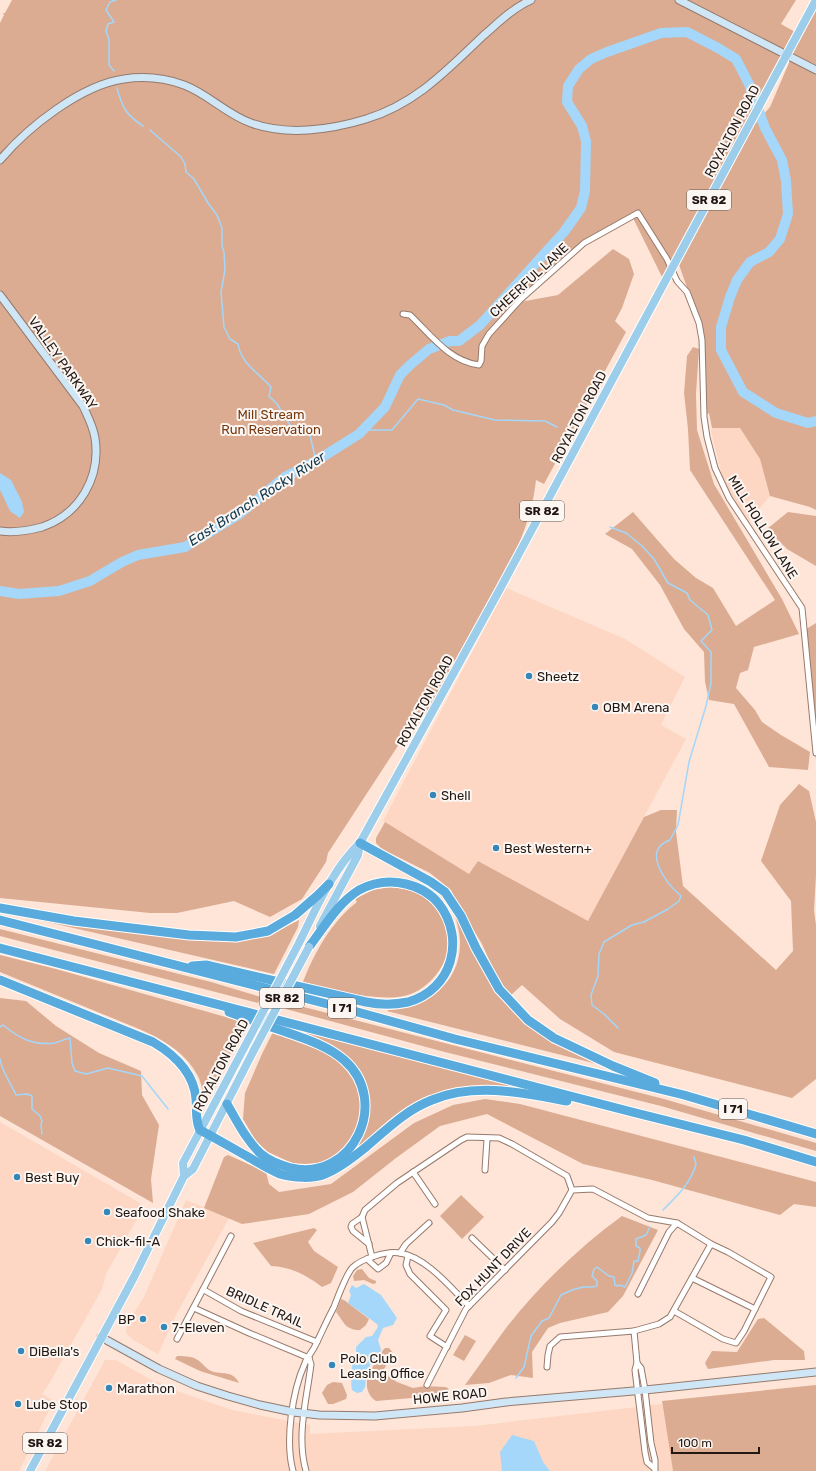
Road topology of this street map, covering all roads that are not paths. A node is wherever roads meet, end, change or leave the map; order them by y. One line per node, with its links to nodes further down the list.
1 (531, 0): 6 (street)
2 (679, 0): 4 (street)
3 (816, 0): 4 (main road, ROYALTON ROAD / SR 82)
4 (786, 56): 5 (street); 7 (main road, ROYALTON ROAD / SR 82)
5 (816, 70)
6 (0, 160)
7 (672, 269): 9 (street, CHEERFUL LANE); 11 (street, MILL HOLLOW LANE); 12 (main road, ROYALTON ROAD / SR 82)
8 (0, 295): 10 (street, VALLEY PARKWAY)
9 (403, 314)
10 (0, 530)
11 (816, 753)
12 (360, 843): 13 (main road, ROYALTON ROAD / SR 82); 16 (main road, ROYALTON ROAD / SR 82); 21 (highway)
13 (329, 884): 14 (highway); 24 (main road, ROYALTON ROAD / SR 82, bridge)
14 (0, 908)
15 (0, 920): 18 (highway, I 71)
16 (310, 947): 18 (highway); 22 (main road, ROYALTON ROAD / SR 82, bridge)
17 (0, 948): 20 (highway, I 71)
18 (185, 967): 21 (highway, I 71)
19 (0, 980): 24 (highway)
20 (167, 991): 22 (highway); 23 (highway, I 71)
21 (684, 1095): 25 (highway, I 71)
22 (227, 1104): 26 (main road, ROYALTON ROAD / SR 82)
23 (632, 1112): 26 (highway); 28 (highway, I 71)
24 (200, 1130): 26 (highway); 31 (main road, ROYALTON ROAD / SR 82)
25 (816, 1134)
26 (210, 1136): 31 (main road, ROYALTON ROAD / SR 82)
27 (487, 1138): 29 (street); 30 (street); 32 (street)
28 (816, 1162)
29 (485, 1170)
30 (413, 1172): 33 (street); 34 (street)
31 (184, 1176): 54 (main road, ROYALTON ROAD / SR 82)
32 (572, 1190): 36 (street); 45 (street, FOX HUNT DRIVE)
33 (435, 1204)
34 (362, 1217): 39 (street); 39 (street)
35 (429, 1223): 42 (street)
36 (677, 1223): 40 (street); 48 (street)
37 (231, 1236): 47 (street)
38 (472, 1238): 45 (street)
39 (369, 1244): 44 (street)
40 (711, 1244): 46 (street); 51 (street)
41 (391, 1253): 42 (street); 44 (street); 44 (street)
42 (400, 1253): 43 (street)
43 (408, 1256): 49 (street); 57 (street)
44 (369, 1258): 56 (street)
45 (504, 1270): 49 (street, FOX HUNT DRIVE)
46 (692, 1278): 51 (street); 52 (street)
47 (204, 1290): 50 (street); 56 (street, BRIDLE TRAIL)
48 (638, 1294)
49 (469, 1306): 57 (street, FOX HUNT DRIVE)
50 (194, 1308): 55 (street); 58 (street)
51 (755, 1309): 52 (street)
52 (674, 1311): 53 (street)
53 (634, 1331): 59 (street); 62 (street)
54 (101, 1337): 63 (street, HOWE ROAD); 66 (main road, ROYALTON ROAD / SR 82)
55 (177, 1339)
56 (317, 1342): 58 (street)
57 (447, 1347): 61 (street, FOX HUNT DRIVE)
58 (309, 1358): 63 (street); 64 (street)
59 (547, 1367)
60 (816, 1372): 62 (street, HOWE ROAD)
61 (427, 1385)
62 (641, 1390): 64 (street, HOWE ROAD); 65 (street); 65 (street)
63 (293, 1412): 64 (street, HOWE ROAD); 67 (street)
64 (303, 1413): 68 (street)
65 (654, 1470)
66 (30, 1471)
67 (293, 1471)
68 (306, 1471)

